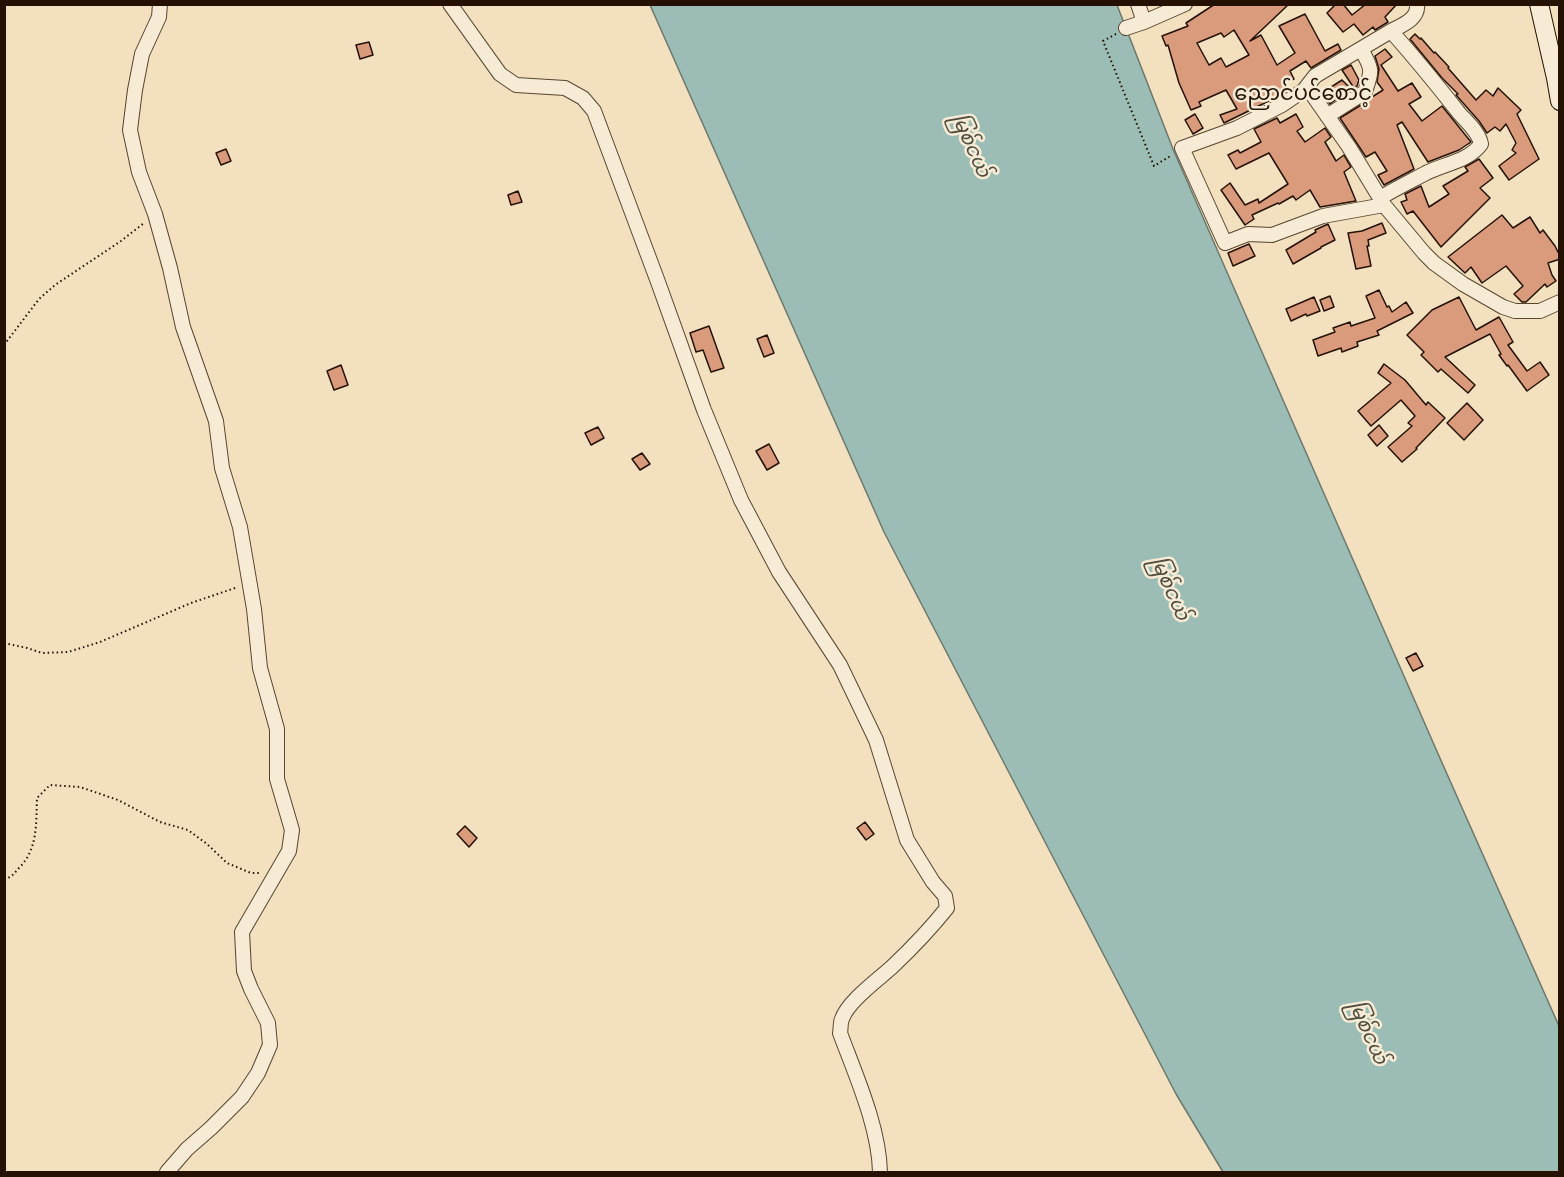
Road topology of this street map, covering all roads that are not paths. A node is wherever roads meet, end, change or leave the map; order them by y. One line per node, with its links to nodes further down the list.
1 (160, 4): 16 (street)
2 (450, 4): 17 (street)
3 (1138, 4): 7 (street)
4 (1185, 4): 7 (street)
5 (1417, 4): 9 (street)
6 (1539, 4): 12 (street)
7 (1144, 22): 8 (street)
8 (1126, 28)
9 (1391, 32): 10 (street); 14 (street)
10 (1361, 49): 11 (street); 13 (street)
11 (1307, 87): 13 (street); 14 (street)
12 (1560, 101)
13 (1327, 116): 14 (street)
14 (1382, 201): 15 (street)
15 (1560, 302)
16 (167, 1173)
17 (880, 1173)

